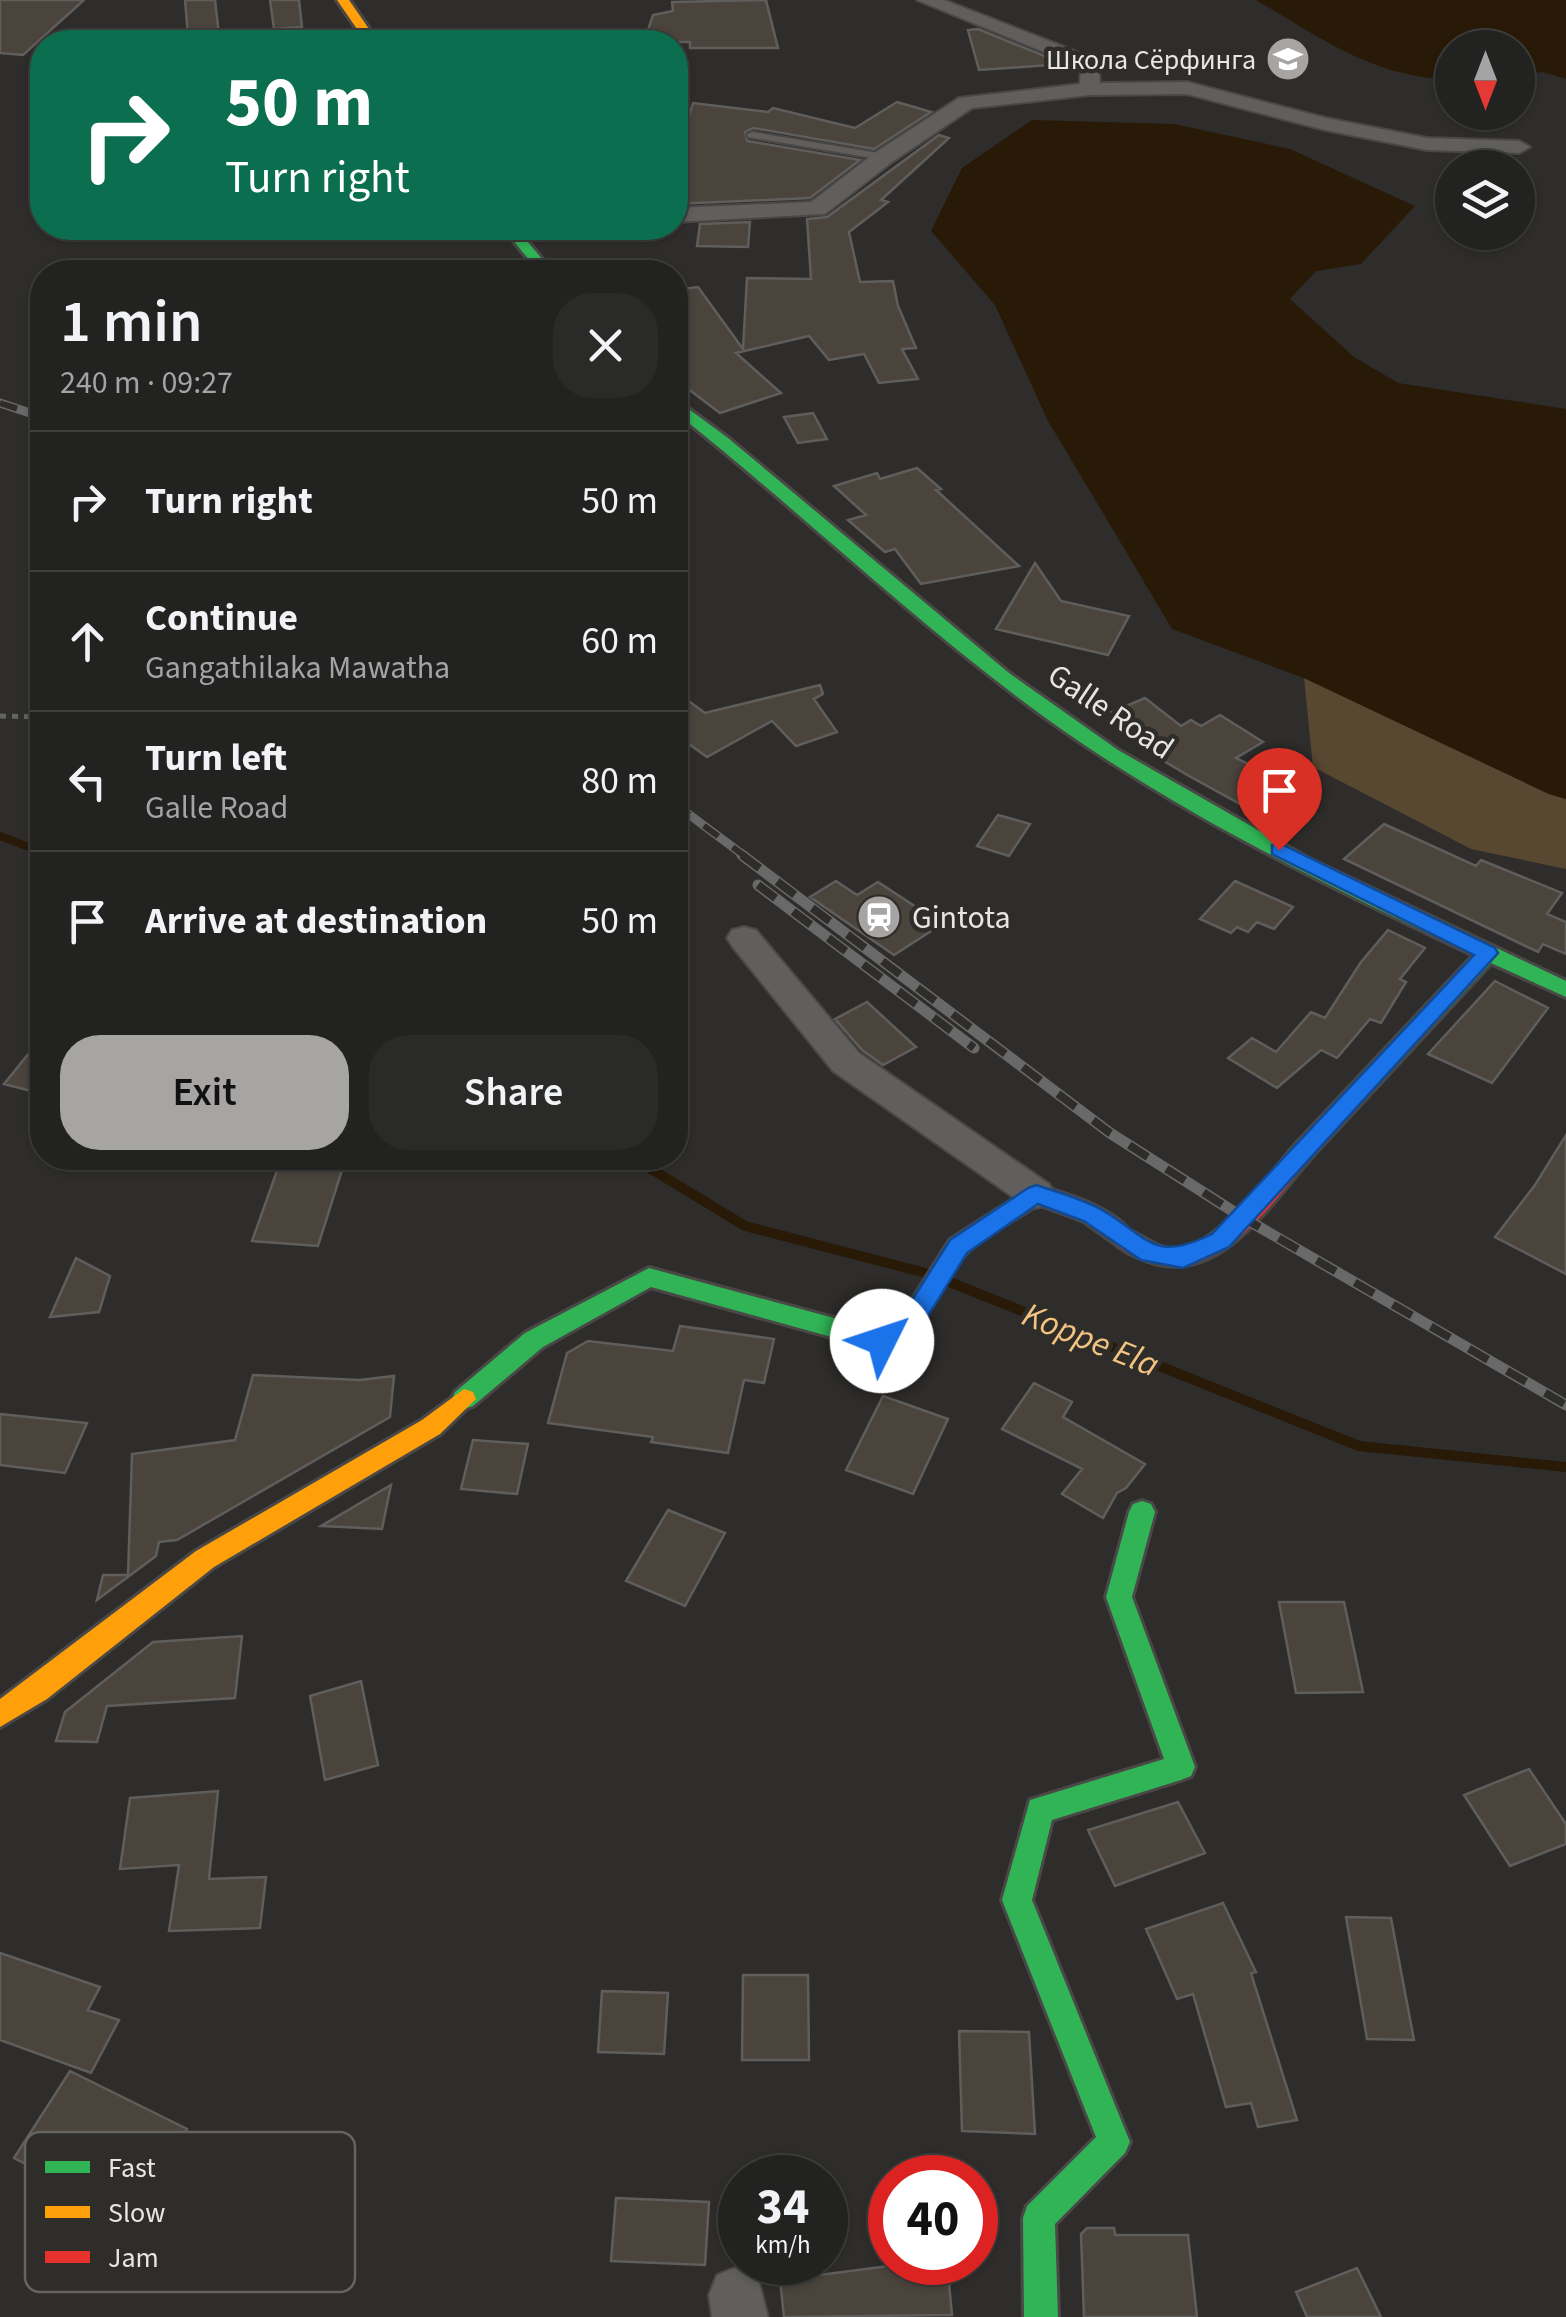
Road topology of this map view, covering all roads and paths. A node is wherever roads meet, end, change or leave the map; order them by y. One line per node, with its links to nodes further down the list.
1 (343, 0): 3 (main road)
2 (927, 0): 4 (street)
3 (364, 30)
4 (1090, 89): 6 (street); 7 (street)
5 (752, 136): 7 (lane)
6 (1518, 148)
7 (884, 158): 8 (street)
8 (688, 215)
9 (519, 240): 10 (main road)
10 (536, 260)
11 (688, 414): 15 (main road, Galle Road)
12 (0, 716): 13 (path)
13 (30, 717)
14 (744, 938): 17 (street)
15 (1488, 953): 16 (main road, Galle Road); 17 (main road)
16 (1566, 990)
17 (1036, 1194): 19 (main road)
18 (1142, 1512): 20 (main road)
19 (0, 1714)
20 (1041, 2317)

